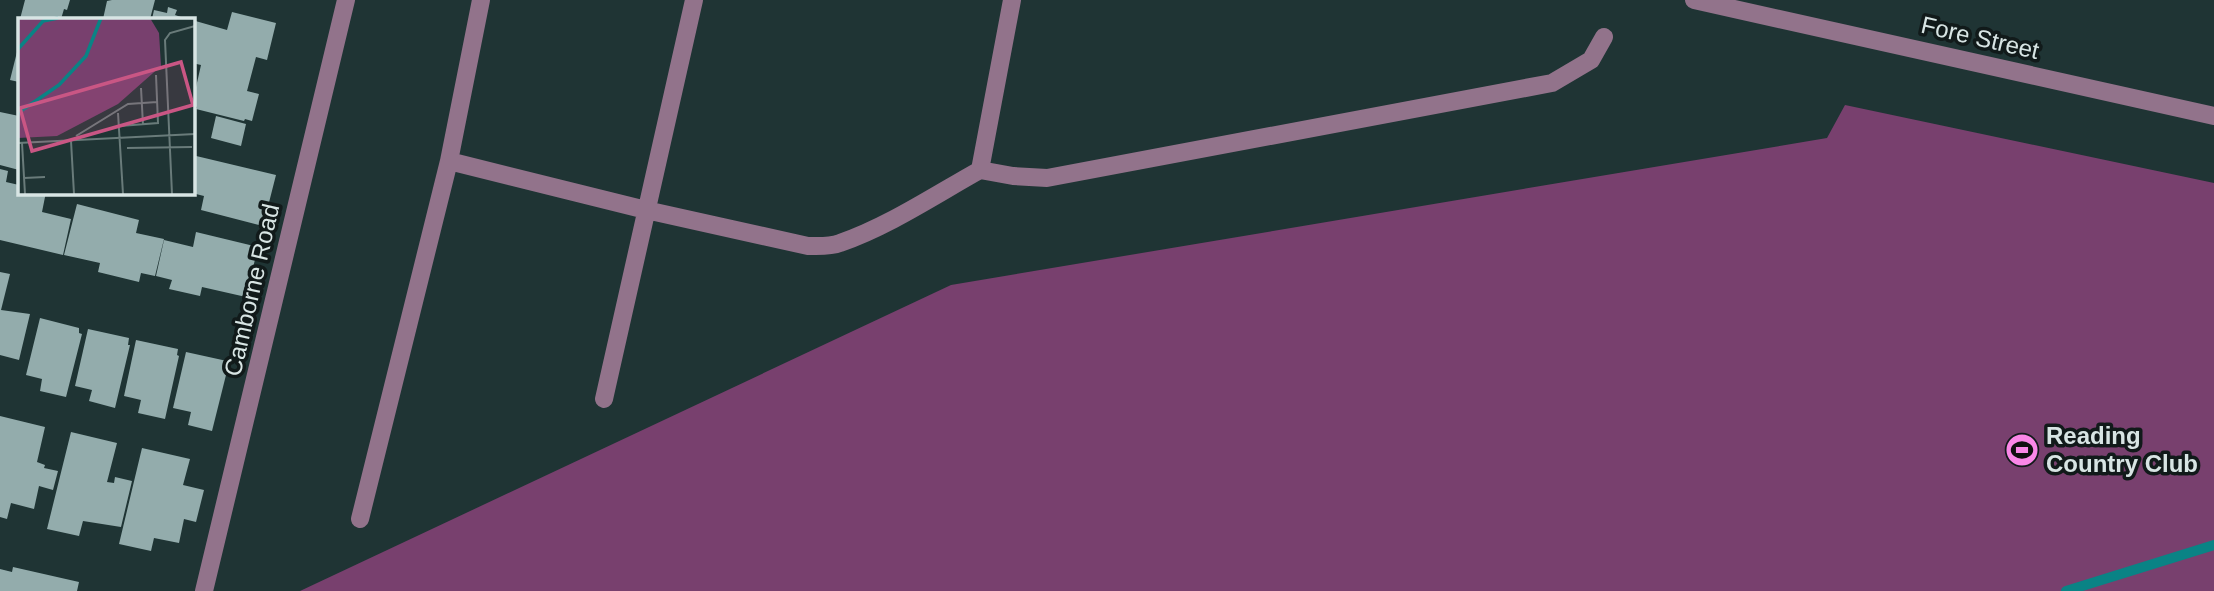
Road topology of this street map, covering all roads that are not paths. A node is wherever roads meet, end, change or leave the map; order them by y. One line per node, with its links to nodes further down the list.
1 (346, 0): 13 (street, Camborne Road)
2 (481, 0): 8 (street)
3 (694, 0): 10 (street)
4 (1012, 0): 9 (street)
5 (1694, 0): 7 (street, Fore Street)
6 (1604, 37): 9 (street)
7 (2214, 116)
8 (449, 161): 10 (street); 12 (street)
9 (980, 170): 10 (street)
10 (646, 210): 11 (street)
11 (604, 399)
12 (360, 519)
13 (204, 591)

